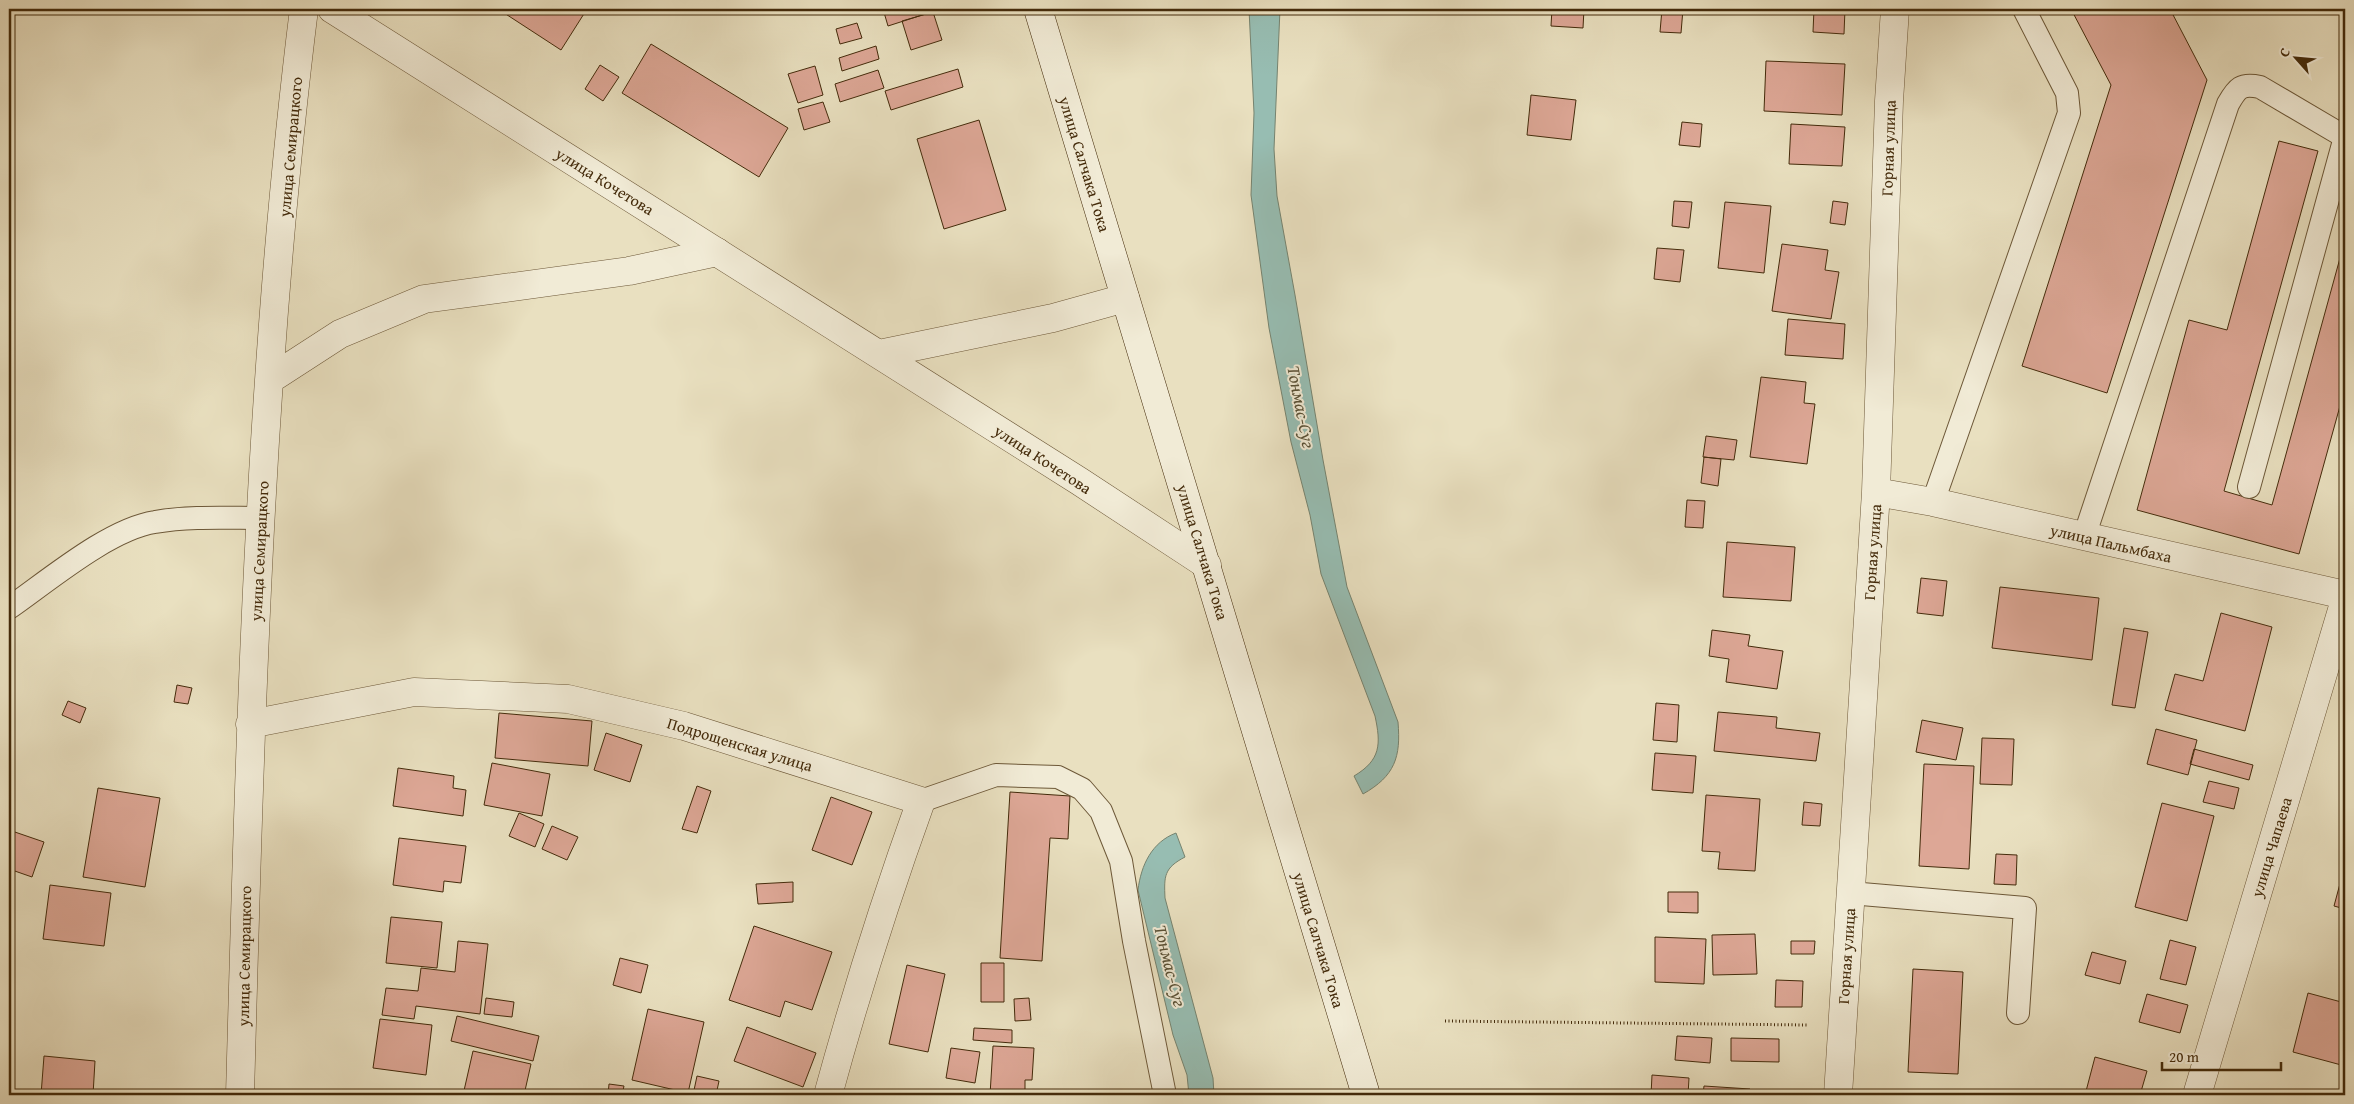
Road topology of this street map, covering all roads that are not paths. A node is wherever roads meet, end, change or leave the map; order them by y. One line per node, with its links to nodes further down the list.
1 (304, 9): 10 (street, улица Семирацкого)
2 (332, 9): 7 (street, улица Кочетова)
3 (1038, 9): 8 (street, улица Салчака Тока)
4 (1895, 9): 12 (street, Горная улица)
5 (2024, 9): 13 (lane)
6 (2345, 137): 11 (lane); 15 (lane)
7 (717, 252): 9 (street, улица Кочетова); 10 (street)
8 (1125, 298): 9 (street); 16 (street, улица Салчака Тока)
9 (879, 354): 16 (street, улица Кочетова)
10 (269, 380): 14 (street, улица Семирацкого)
11 (2249, 487)
12 (1876, 492): 13 (street, улица Пальмбаха); 22 (street, Горная улица)
13 (1934, 502): 15 (street, улица Пальмбаха)
14 (261, 518): 19 (lane); 20 (street, улица Семирацкого)
15 (2084, 537): 17 (street, улица Пальмбаха)
16 (1207, 565): 27 (street, улица Салчака Тока)
17 (2345, 595)
18 (2345, 600): 29 (street, улица Чапаева)
19 (9, 608)
20 (250, 724): 21 (street, Подрощенская улица); 24 (street, улица Семирацкого)
21 (921, 801): 25 (street); 26 (lane)
22 (1850, 893): 23 (lane); 28 (street, Горная улица)
23 (2018, 1013)
24 (240, 1095)
25 (828, 1095)
26 (1165, 1095)
27 (1366, 1095)
28 (1838, 1095)
29 (2197, 1095)

